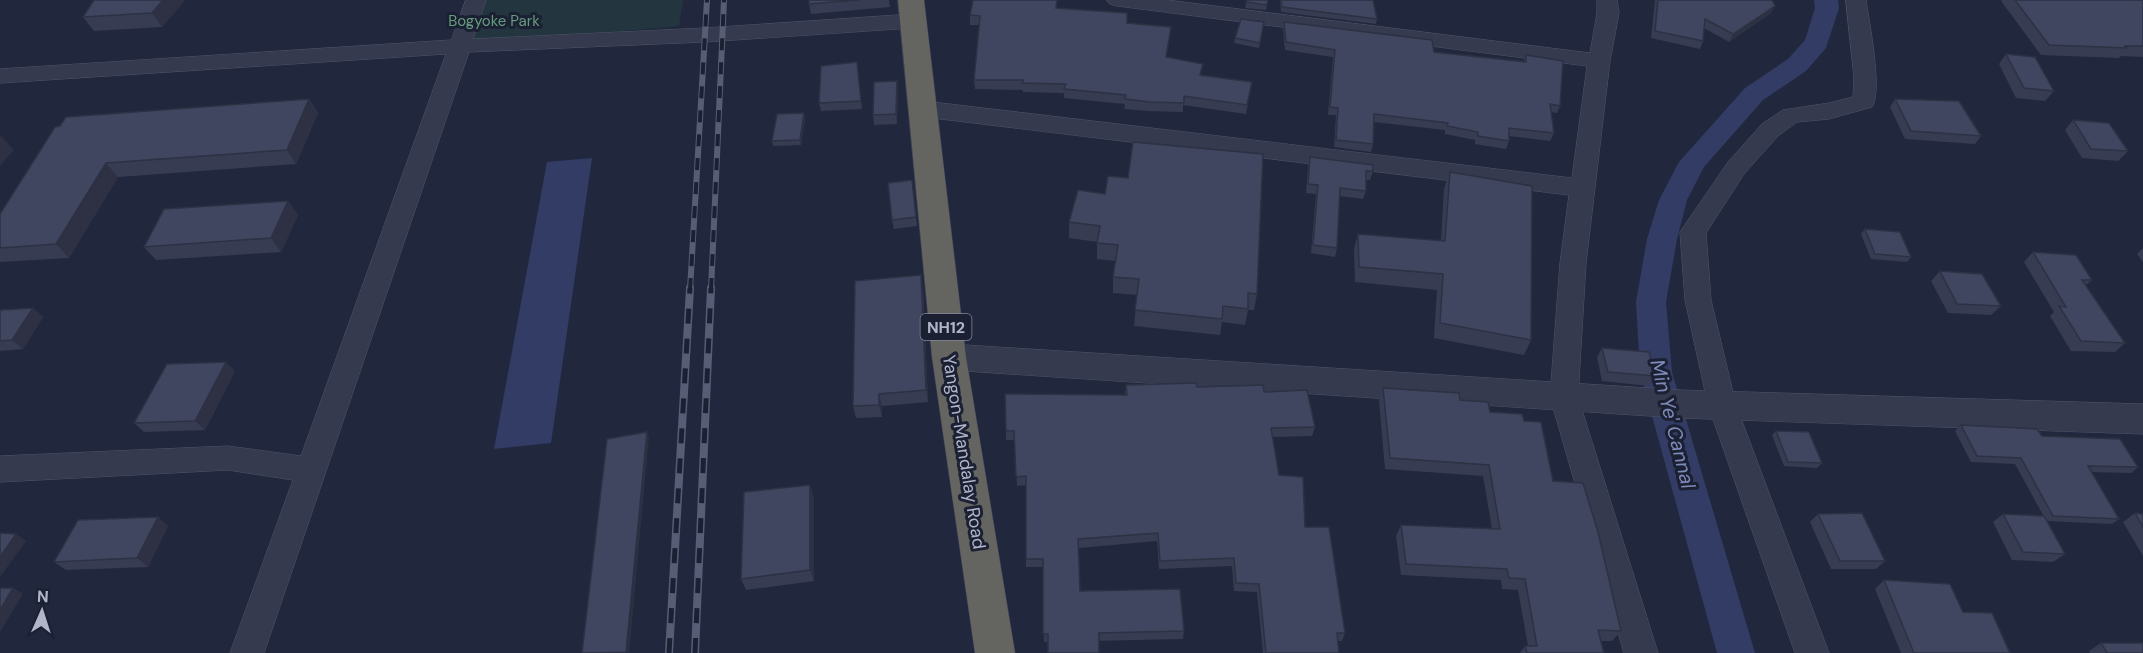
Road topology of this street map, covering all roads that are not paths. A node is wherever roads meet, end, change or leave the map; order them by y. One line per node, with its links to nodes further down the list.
1 (476, 0): 6 (street)
2 (1117, 0): 7 (street)
3 (1607, 0): 7 (street)
4 (1856, 0): 13 (street)
5 (912, 19): 6 (street); 9 (highway, Yangon-Mandalay Road / NH12)
6 (457, 56): 8 (street); 16 (street)
7 (1599, 61): 10 (street)
8 (0, 76)
9 (924, 109): 10 (street); 11 (highway, Yangon-Mandalay Road / NH12)
10 (1583, 188): 12 (street)
11 (949, 357): 12 (street); 18 (highway, Yangon-Mandalay Road / NH12)
12 (1564, 398): 13 (street); 19 (street)
13 (1722, 405): 14 (street); 20 (street)
14 (2143, 419)
15 (0, 469): 16 (street)
16 (310, 470): 17 (street)
17 (247, 653)
18 (995, 653)
19 (1641, 653)
20 (1812, 653)

